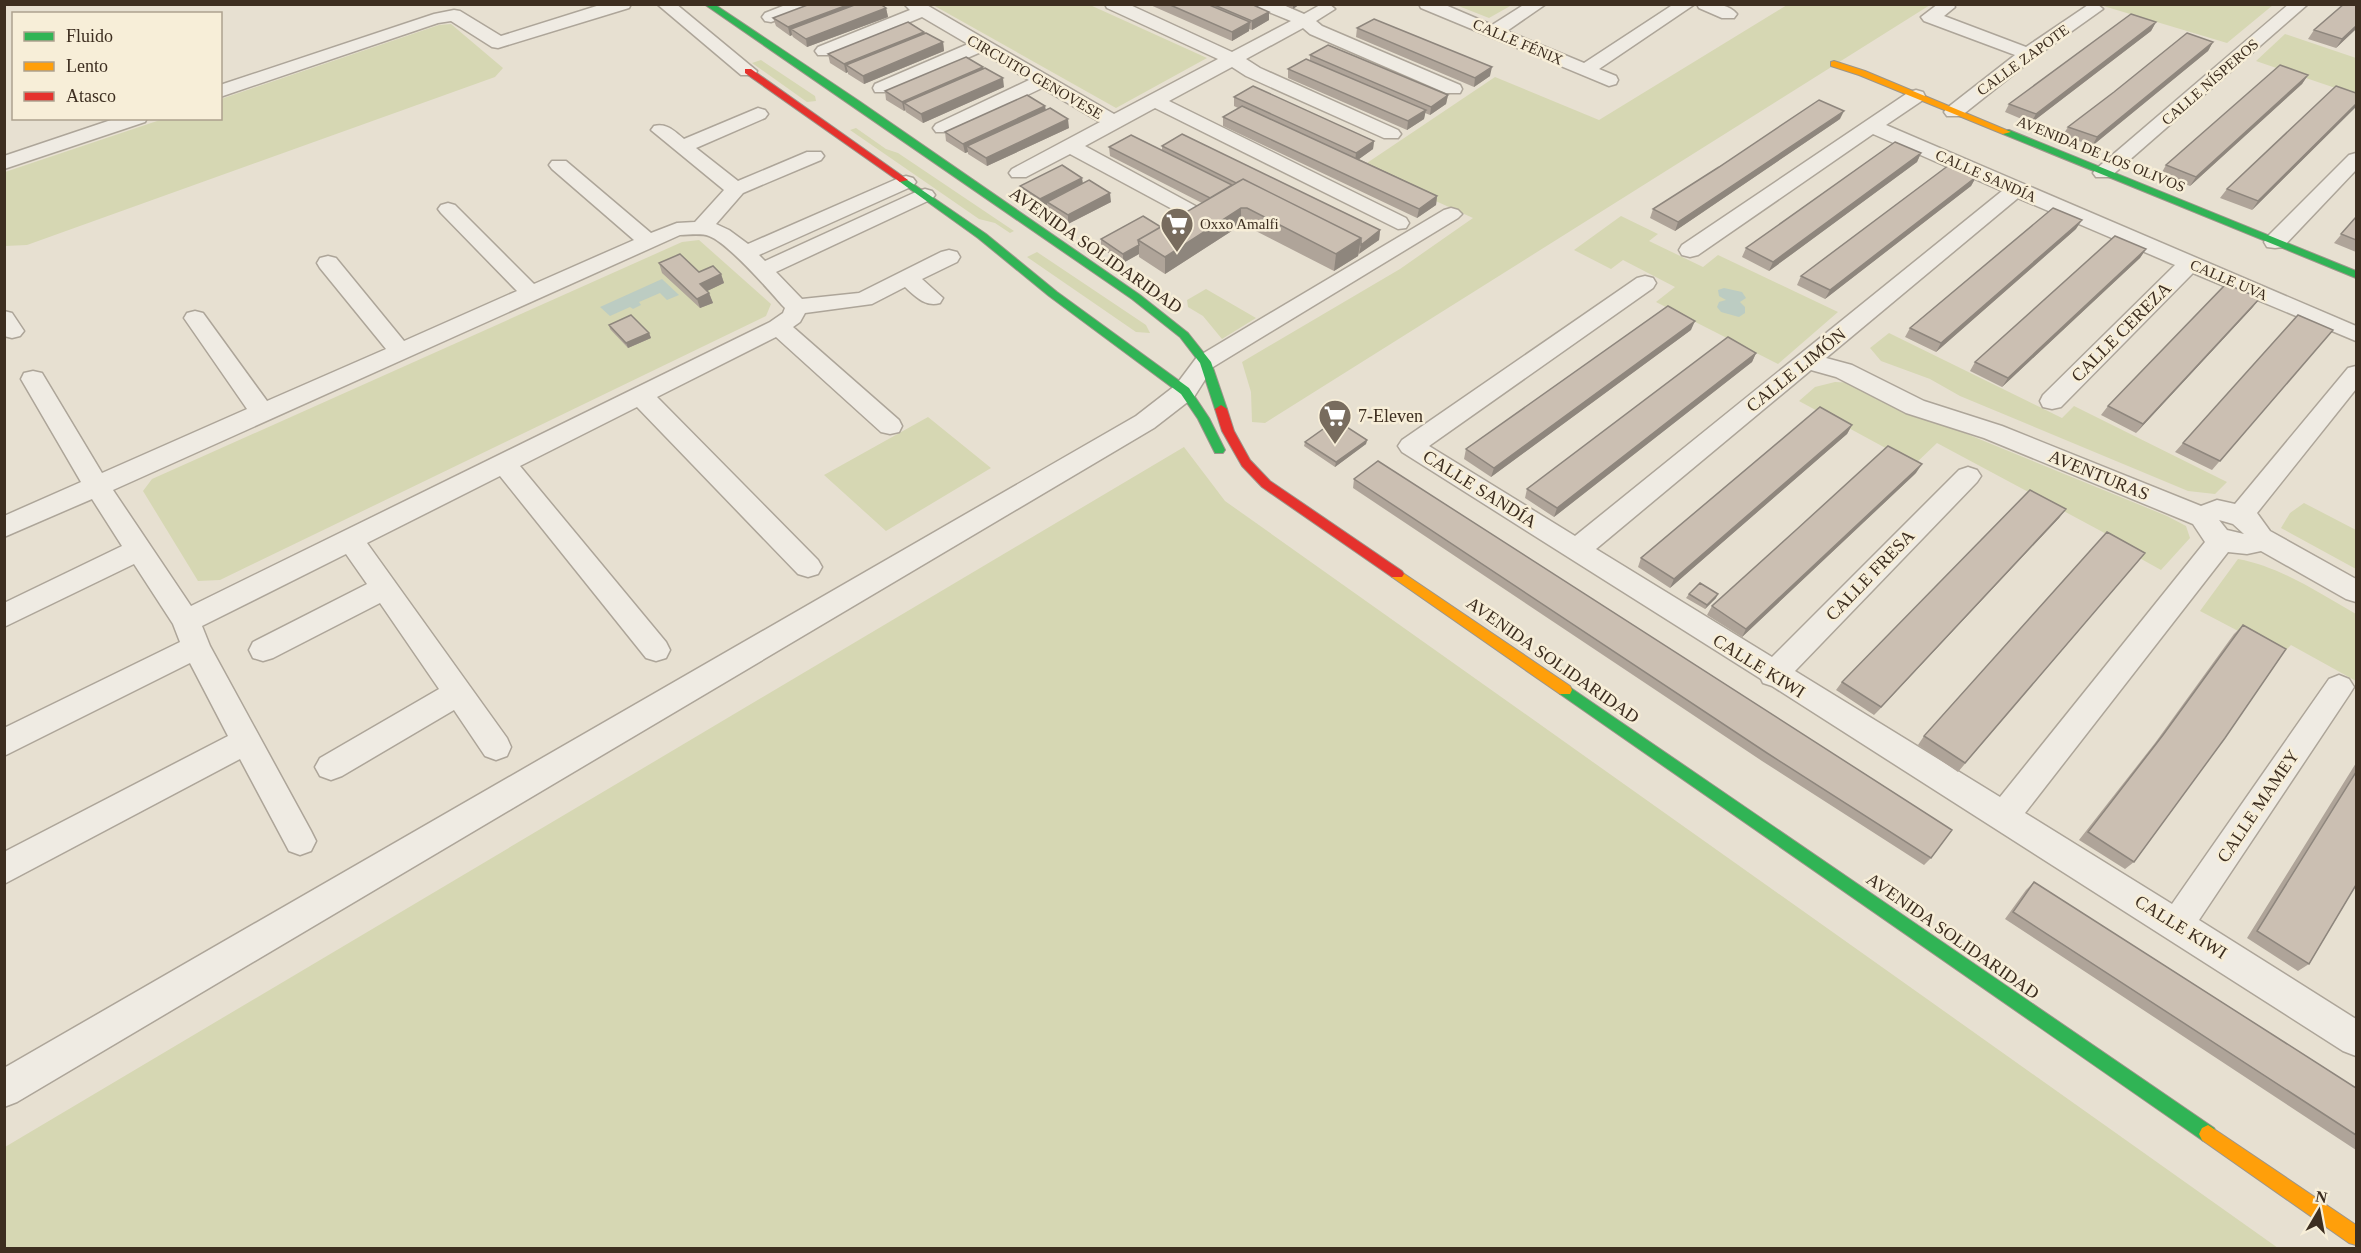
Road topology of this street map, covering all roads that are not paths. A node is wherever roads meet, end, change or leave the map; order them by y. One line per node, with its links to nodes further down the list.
1 (581, 4): 21 (street)
2 (623, 4): 21 (street)
3 (665, 4): 30 (street)
4 (708, 4): 26 (main road, AVENIDA SOLIDARIDAD)
5 (805, 4): 18 (street)
6 (1113, 4): 25 (street)
7 (1265, 4): 19 (street)
8 (1426, 4): 20 (street, CALLE FÉNIX)
9 (1538, 4): 20 (street)
10 (1687, 4): 29 (street)
11 (1705, 4): 17 (street)
12 (2080, 4): 24 (street, CALLE ZAPOTE)
13 (2300, 4): 53 (street, CALLE NÍSPEROS)
14 (1946, 7): 24 (street)
15 (917, 8): 22 (street, CIRCUITO GENOVESE); 23 (street)
16 (1326, 9): 19 (street, CIRCUITO GENOVESE)
17 (1728, 14)
18 (771, 17)
19 (1304, 20): 25 (street, CIRCUITO GENOVESE); 34 (street)
20 (1493, 32): 29 (street, CALLE FÉNIX)
21 (487, 34): 35 (street)
22 (981, 45): 32 (street, CIRCUITO GENOVESE); 33 (street)
23 (824, 51)
24 (2028, 54): 38 (street, CALLE ZAPOTE)
25 (1233, 58): 37 (street, CIRCUITO GENOVESE); 46 (street)
26 (791, 60): 42 (main road, AVENIDA SOLIDARIDAD); 85 (main road, AVENIDA SOLIDARIDAD)
27 (1874, 63): 38 (main road, AVENIDA DE LOS OLIVOS)
28 (1834, 64): 36 (main road, AVENIDA DE LOS OLIVOS)
29 (1586, 70): 31 (street, CALLE FÉNIX)
30 (748, 71): 42 (main road)
31 (1609, 80)
32 (1042, 81): 41 (street, CIRCUITO GENOVESE); 44 (street)
33 (882, 88)
34 (1453, 89)
35 (222, 90)
36 (1913, 98): 38 (main road, AVENIDA DE LOS OLIVOS); 43 (street)
37 (1155, 101): 41 (street, CIRCUITO GENOVESE); 63 (street)
38 (1964, 104): 53 (main road, AVENIDA DE LOS OLIVOS)
39 (758, 114): 48 (street)
40 (132, 120): 51 (street)
41 (1114, 123): 47 (street)
42 (826, 125): 55 (main road)
43 (1871, 126): 57 (street, CALLE SANDÍA); 68 (street)
44 (943, 128)
45 (661, 130): 48 (street)
46 (1391, 134)
47 (1070, 146): 54 (street); 61 (street)
48 (682, 147): 56 (street)
49 (814, 156): 56 (street)
50 (2356, 159): 66 (street)
51 (4, 163)
52 (559, 165): 67 (street)
53 (2113, 165): 59 (main road, AVENIDA DE LOS OLIVOS); 66 (main road, AVENIDA DE LOS OLIVOS)
54 (1019, 173)
55 (906, 182): 58 (main road); 70 (street)
56 (736, 189): 65 (street)
57 (2016, 190): 64 (street, CALLE SANDÍA); 82 (street, CALLE LIMÓN)
58 (924, 195): 70 (street); 89 (main road)
59 (2212, 201)
60 (448, 209): 76 (street)
61 (1194, 213)
62 (1451, 214): 85 (street)
63 (1398, 223)
64 (2101, 225): 72 (street, CALLE UVA)
65 (701, 228): 67 (street); 70 (street)
66 (2285, 232): 73 (main road, AVENIDA DE LOS OLIVOS)
67 (648, 242): 76 (street)
68 (1690, 250)
69 (949, 257): 74 (street)
70 (753, 262): 78 (street)
71 (328, 263): 83 (street)
72 (2190, 263): 81 (street, CALLE UVA); 91 (street, CALLE CEREZA)
73 (2356, 275)
74 (907, 278): 77 (street); 78 (street)
75 (1646, 283): 104 (street, CALLE SANDÍA)
76 (531, 293): 83 (street)
77 (932, 298)
78 (797, 307): 80 (street)
79 (195, 318): 92 (street)
80 (778, 327): 90 (street); 93 (street)
81 (2356, 334)
82 (1834, 340): 84 (street, CALLE LIMÓN); 86 (street, AVENTURAS)
83 (400, 351): 92 (street)
84 (1807, 361): 86 (street, AVENTURAS); 104 (street, CALLE LIMÓN)
85 (1205, 362): 89 (street); 126 (main road, AVENIDA SOLIDARIDAD)
86 (1850, 366): 100 (street, AVENTURAS)
87 (2356, 374): 98 (street)
88 (33, 379): 97 (street)
89 (1185, 391): 96 (main road); 125 (street)
90 (641, 396): 94 (street); 105 (street)
91 (2052, 401)
92 (262, 412): 97 (street)
93 (890, 426)
94 (504, 464): 102 (street); 112 (street)
95 (1968, 476): 113 (street, CALLE FRESA)
96 (1246, 484)
97 (96, 485): 99 (street); 103 (street)
98 (2240, 516): 100 (street); 101 (street)
99 (4, 527)
100 (2213, 529): 101 (street, AVENTURAS); 120 (street)
101 (2258, 537): 107 (street)
102 (350, 539): 106 (street); 110 (street)
103 (139, 550): 109 (street); 110 (street)
104 (1576, 550): 108 (street, CALLE SANDÍA)
105 (808, 567)
106 (384, 588): 111 (street); 115 (street)
107 (2356, 592)
108 (1668, 609): 113 (street, CALLE KIWI)
109 (4, 616)
110 (191, 634): 116 (street); 117 (street)
111 (263, 650)
112 (656, 650)
113 (1773, 675): 120 (street, CALLE KIWI)
114 (2339, 687): 123 (street, CALLE MAMEY)
115 (458, 693): 118 (street); 119 (street)
116 (246, 741): 121 (street); 122 (street)
117 (4, 743)
118 (496, 747)
119 (331, 767)
120 (2004, 816): 123 (street, CALLE KIWI)
121 (300, 841)
122 (4, 868)
123 (2176, 924): 124 (street, CALLE KIWI)
124 (2356, 1039)
125 (4, 1089)
126 (2356, 1236)

